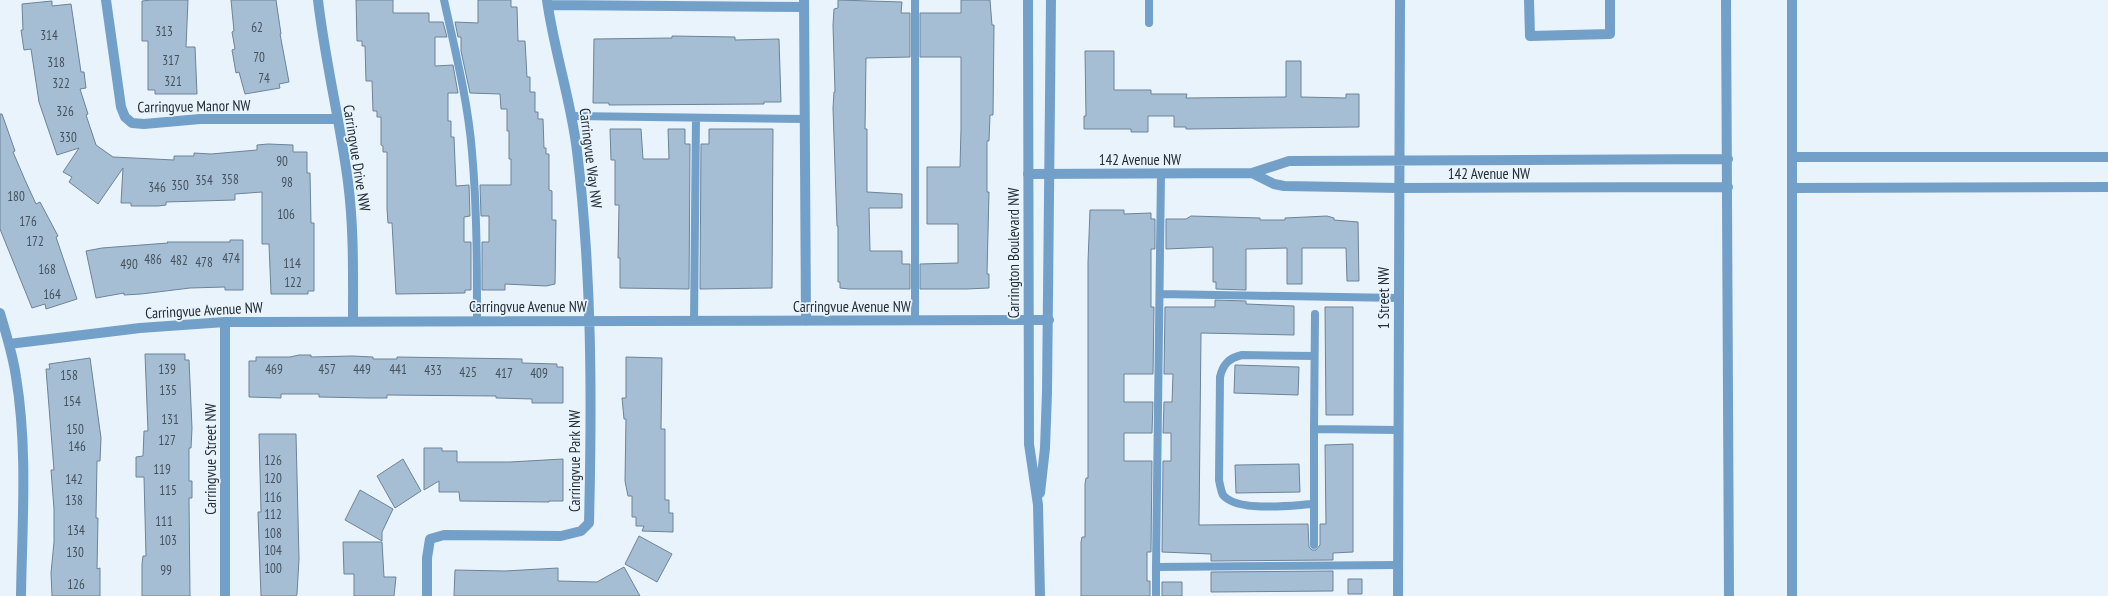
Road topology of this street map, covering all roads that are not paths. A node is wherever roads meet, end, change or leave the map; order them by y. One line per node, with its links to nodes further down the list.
1 (106, 0): 18 (street, Carringvue Manor NW)
2 (318, 0): 18 (street, Carringvue Drive NW)
3 (444, 0): 39 (lane)
4 (915, 0): 43 (lane)
5 (1028, 0): 26 (street, Carrington Boulevard NW)
6 (1051, 0): 27 (street, Carrington Boulevard NW)
7 (1149, 0): 15 (lane)
8 (1400, 0): 23 (street, 1 Street NW)
9 (1529, 0): 10 (street)
10 (1610, 0)
11 (1726, 0): 22 (street)
12 (1792, 0): 21 (street)
13 (547, 2): 14 (street); 16 (street, Carringvue Way NW)
14 (804, 3): 19 (street)
15 (1149, 23)
16 (572, 116): 17 (lane); 40 (street, Carringvue Way NW)
17 (696, 118): 19 (lane); 41 (lane)
18 (336, 119): 38 (street, Carringvue Drive NW)
19 (804, 119): 42 (street)
20 (2108, 156): 21 (street)
21 (1792, 157): 31 (street)
22 (1728, 159): 23 (street, 142 Avenue NW); 28 (street)
23 (1399, 160): 25 (street, 142 Avenue NW); 30 (street, 1 Street NW)
24 (1161, 173): 25 (street, 142 Avenue NW); 27 (street, 142 Avenue NW); 32 (lane)
25 (1252, 173): 30 (street, 142 Avenue NW)
26 (1028, 174): 27 (street, 142 Avenue NW); 36 (street, Carrington Boulevard NW)
27 (1050, 174): 37 (street, Carrington Boulevard NW)
28 (1728, 187): 30 (street, 142 Avenue NW); 60 (street)
29 (2108, 187): 31 (street)
30 (1399, 188): 33 (street, 1 Street NW)
31 (1792, 188): 61 (street)
32 (1160, 294): 33 (lane); 53 (lane)
33 (1398, 298): 48 (street, 1 Street NW)
34 (0, 313): 45 (street)
35 (1315, 314): 46 (lane)
36 (1028, 320): 37 (street, Carringvue Avenue NW); 43 (street, Carringvue Avenue NW); 50 (street, Carrington Boulevard NW)
37 (1049, 320): 50 (street, Carrington Boulevard NW)
38 (354, 321): 39 (street, Carringvue Avenue NW); 44 (street, Carringvue Avenue NW)
39 (477, 321): 40 (street, Carringvue Avenue NW)
40 (589, 321): 41 (street, Carringvue Avenue NW); 56 (street, Carringvue Park NW)
41 (694, 321): 42 (street, Carringvue Avenue NW)
42 (806, 321): 43 (street, Carringvue Avenue NW)
43 (915, 321)
44 (225, 322): 45 (street, Carringvue Avenue NW); 55 (street, Carringvue Street NW)
45 (9, 344): 54 (street)
46 (1314, 356): 47 (lane); 49 (lane)
47 (1314, 429): 48 (lane); 49 (lane)
48 (1398, 430): 52 (street, 1 Street NW)
49 (1314, 504): 51 (lane)
50 (1038, 505): 57 (street, Carrington Boulevard NW)
51 (1314, 545)
52 (1398, 565): 53 (lane); 59 (street, 1 Street NW)
53 (1156, 567): 58 (lane)
54 (21, 596)
55 (225, 596)
56 (427, 596)
57 (1040, 596)
58 (1156, 596)
59 (1398, 596)
60 (1729, 596)
61 (1792, 596)

